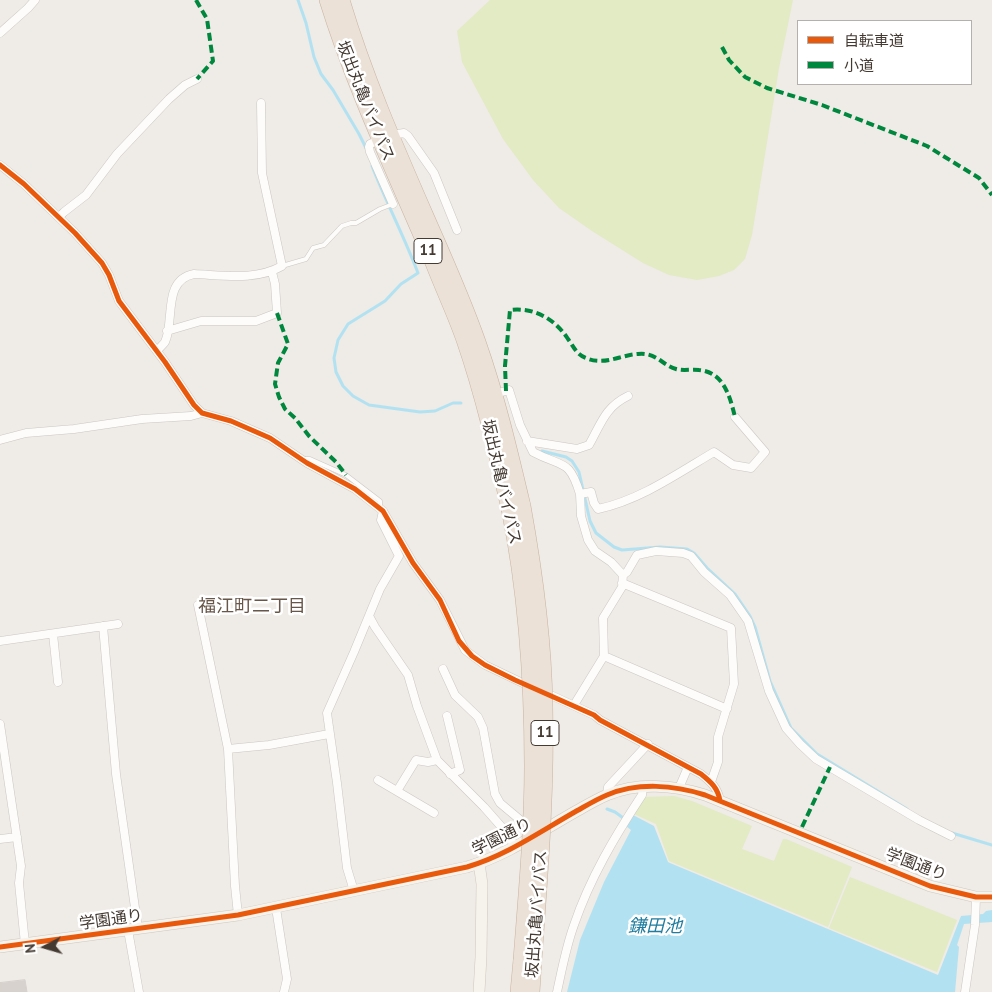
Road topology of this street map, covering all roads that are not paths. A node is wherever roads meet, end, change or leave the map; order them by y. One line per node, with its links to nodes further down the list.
1 (35, 0): 4 (street)
2 (327, 0): 7 (highway, 坂出丸亀バイパス / 11)
3 (342, 0): 7 (highway, 坂出丸亀バイパス / 11)
4 (0, 32)
5 (197, 78): 10 (street)
6 (261, 103): 12 (street)
7 (385, 138): 9 (street); 11 (street); 16 (highway, 坂出丸亀バイパス / 11); 23 (highway, 坂出丸亀バイパス / 11)
8 (0, 165): 10 (street)
9 (390, 206): 12 (lane)
10 (59, 217): 15 (street)
11 (457, 230)
12 (282, 266): 13 (street)
13 (272, 272): 14 (street); 14 (street)
14 (167, 331): 15 (street)
15 (157, 351): 18 (street)
16 (495, 394): 21 (street); 23 (highway, 坂出丸亀バイパス / 11)
17 (628, 396): 21 (street)
18 (202, 413): 20 (street); 24 (street)
19 (735, 418): 22 (street)
20 (0, 440)
21 (526, 441): 22 (street)
22 (583, 494): 25 (street)
23 (516, 508): 67 (highway, 坂出丸亀バイパス / 11, bridge)
24 (382, 510): 27 (street); 35 (street)
25 (623, 579): 32 (street); 36 (street); 54 (street)
26 (198, 604): 41 (street)
27 (369, 616): 39 (street); 42 (street)
28 (118, 624): 29 (street)
29 (103, 626): 30 (street); 64 (street)
30 (53, 634): 31 (street); 34 (street)
31 (0, 641)
32 (604, 656): 35 (street); 36 (street)
33 (443, 670): 53 (street)
34 (58, 682)
35 (574, 705): 40 (street)
36 (727, 709): 46 (street)
37 (447, 716): 44 (street)
38 (0, 724): 55 (street)
39 (329, 734): 41 (street); 59 (street)
40 (648, 744): 43 (street); 50 (street)
41 (228, 749): 63 (street)
42 (437, 760): 44 (street); 49 (street)
43 (688, 767): 46 (street); 48 (street)
44 (450, 774): 57 (street)
45 (378, 780): 49 (street)
46 (712, 782): 51 (street)
47 (644, 787): 48 (street, 学園通り); 50 (street, 学園通り); 73 (street)
48 (679, 788): 51 (street, 学園通り)
49 (397, 791): 52 (street)
50 (607, 795): 53 (street, 学園通り)
51 (720, 801): 60 (street, 学園通り)
52 (434, 812)
53 (535, 835): 57 (street, 学園通り)
54 (951, 836)
55 (17, 837): 56 (street); 65 (street)
56 (0, 839)
57 (515, 847): 58 (street, 学園通り)
58 (479, 864): 59 (street, 学園通り); 70 (street)
59 (354, 891): 62 (street, 学園通り)
60 (976, 897): 61 (street, 学園通り); 74 (street)
61 (992, 897)
62 (276, 908): 63 (street, 学園通り); 69 (street)
63 (238, 915): 64 (street, 学園通り)
64 (133, 929): 65 (street, 学園通り); 68 (street)
65 (25, 944): 66 (street, 学園通り)
66 (0, 947)
67 (528, 960): 71 (highway, 坂出丸亀バイパス / 11); 72 (highway, 坂出丸亀バイパス / 11)
68 (139, 992)
69 (284, 992)
70 (479, 992)
71 (518, 992)
72 (532, 992)
73 (557, 992)
74 (965, 992)

